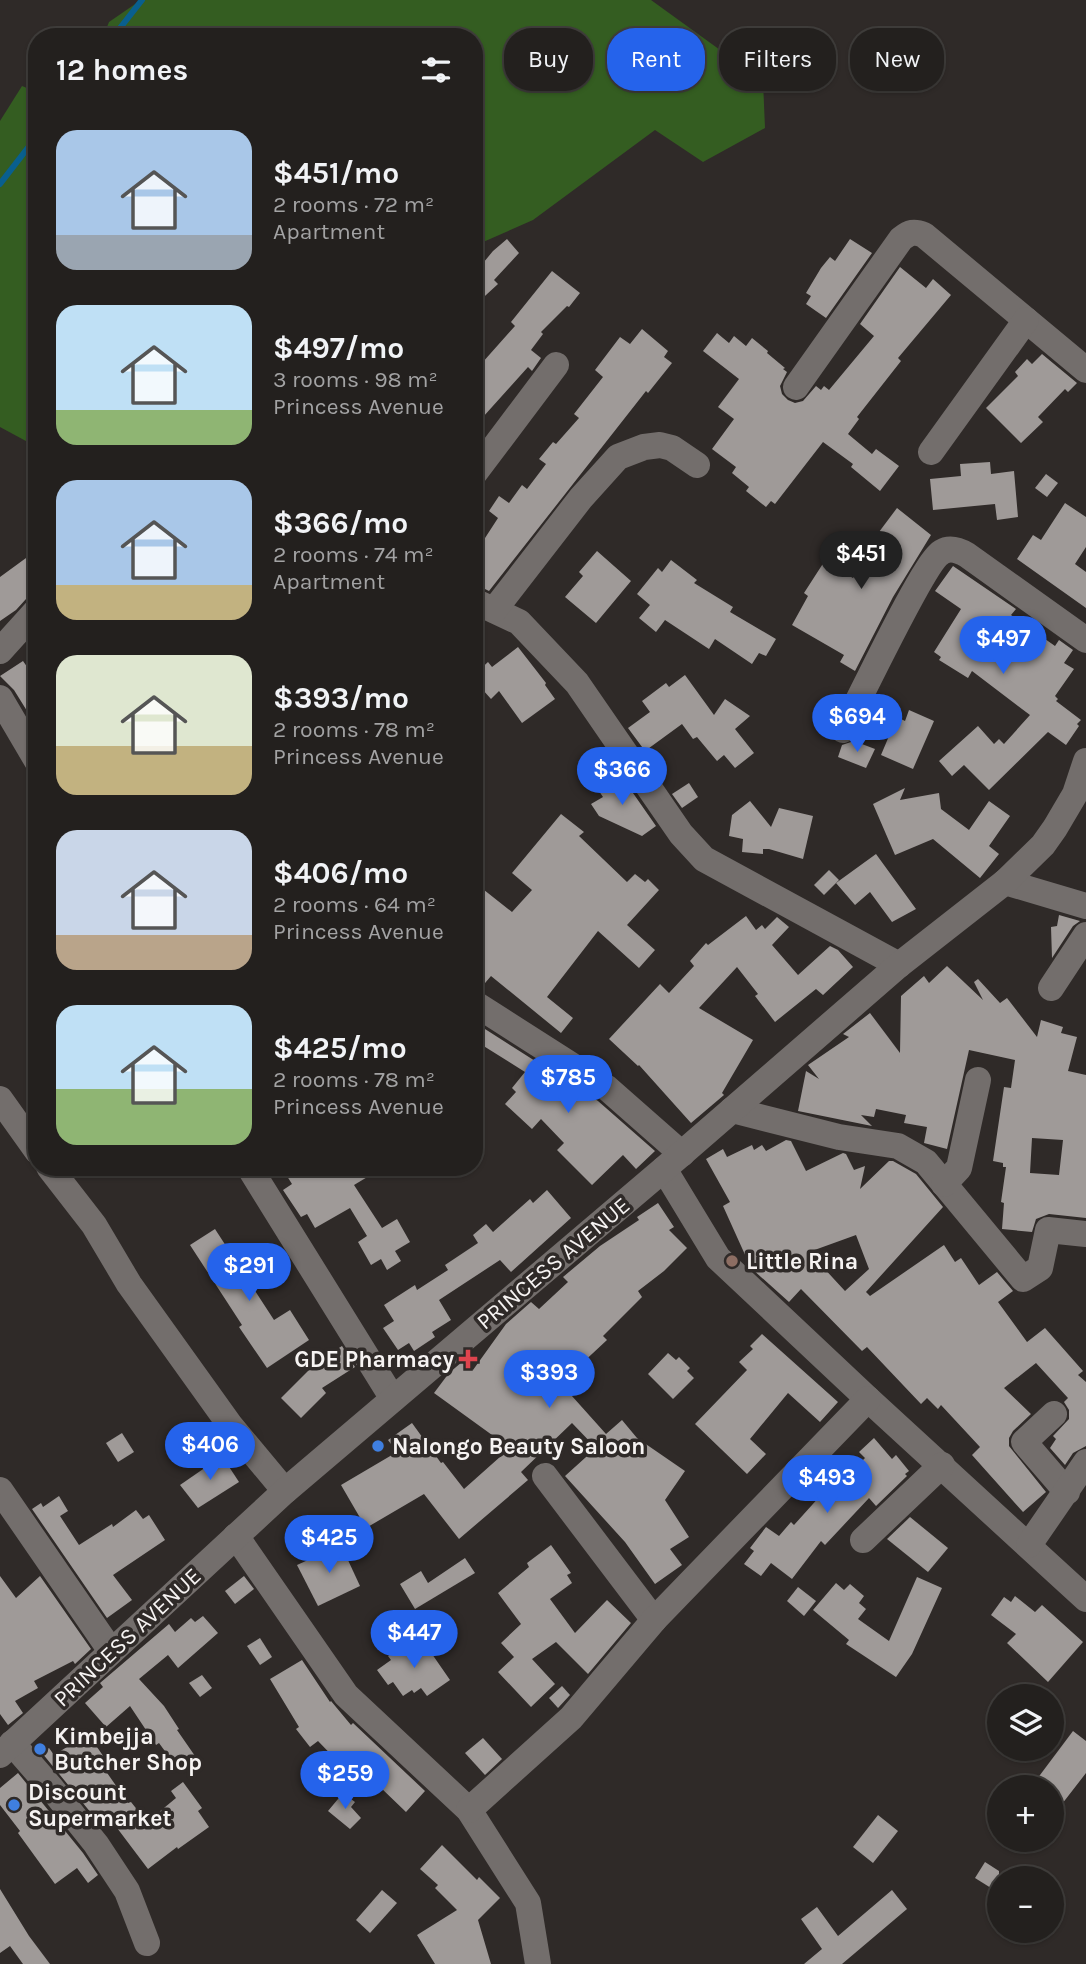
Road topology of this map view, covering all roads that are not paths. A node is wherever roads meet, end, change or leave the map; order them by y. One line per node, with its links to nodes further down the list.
1 (1026, 320): 3 (street); 4 (street); 5 (street)
2 (556, 365): 6 (street)
3 (1086, 370)
4 (796, 387)
5 (931, 452)
6 (483, 462)
7 (697, 465): 8 (street)
8 (484, 605): 19 (street)
9 (28, 620): 11 (street)
10 (1086, 640): 13 (street)
11 (0, 651)
12 (0, 698): 14 (street)
13 (844, 730)
14 (28, 746)
15 (1086, 761): 16 (street, PRINCESS AVENUE)
16 (1005, 882): 17 (street); 19 (street, PRINCESS AVENUE)
17 (1086, 906)
18 (1086, 935): 20 (street)
19 (899, 965): 24 (street, PRINCESS AVENUE)
20 (1051, 988)
21 (483, 1009): 26 (street)
22 (978, 1080): 29 (street)
23 (0, 1099): 25 (street)
24 (732, 1110): 26 (street, PRINCESS AVENUE); 29 (street)
25 (28, 1138)
26 (673, 1161): 31 (street, PRINCESS AVENUE); 32 (street)
27 (56, 1176): 38 (street)
28 (255, 1176): 31 (street)
29 (944, 1184): 30 (street)
30 (1086, 1234)
31 (393, 1399): 38 (street, PRINCESS AVENUE)
32 (868, 1399): 35 (street); 44 (street)
33 (1054, 1414): 39 (street)
34 (1086, 1462): 39 (street)
35 (942, 1465): 41 (street); 42 (street)
36 (545, 1476): 44 (street)
37 (0, 1490): 45 (street)
38 (285, 1491): 40 (street, PRINCESS AVENUE)
39 (1067, 1492): 42 (street)
40 (236, 1536): 45 (street, PRINCESS AVENUE); 47 (street)
41 (863, 1540)
42 (1029, 1545): 43 (street)
43 (1086, 1599)
44 (654, 1620): 47 (street)
45 (111, 1651): 46 (street, PRINCESS AVENUE)
46 (6, 1749): 48 (street)
47 (469, 1810): 49 (street)
48 (146, 1943)
49 (538, 1964)

